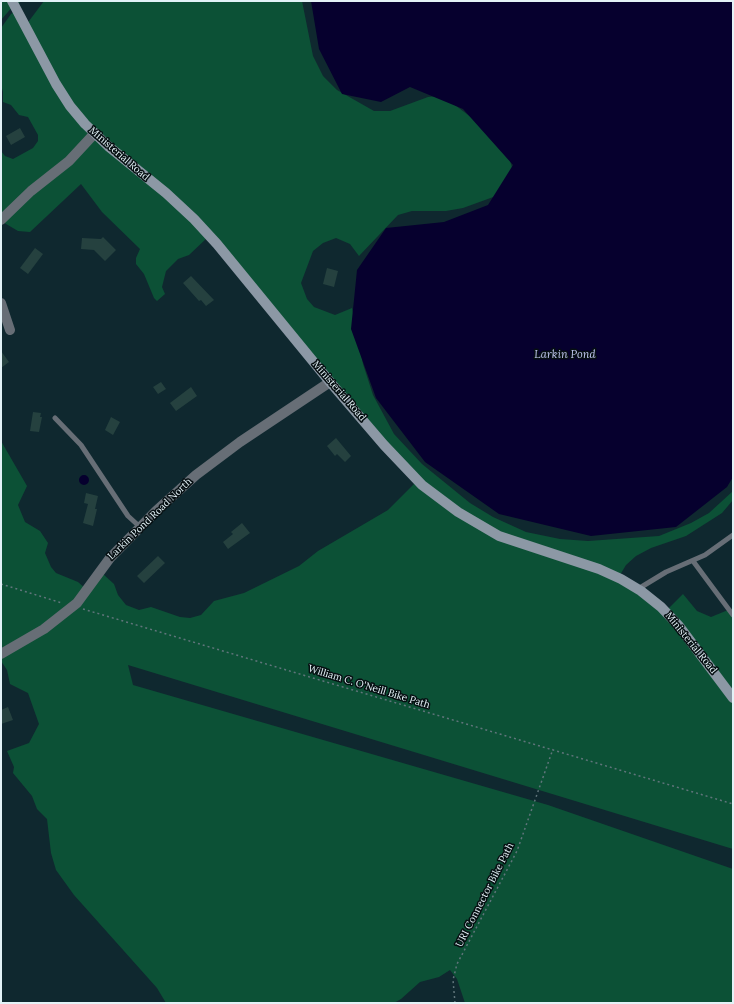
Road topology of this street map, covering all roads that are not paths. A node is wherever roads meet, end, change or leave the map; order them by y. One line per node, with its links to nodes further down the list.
1 (12, 1): 2 (main road, Ministerial Road)
2 (95, 134): 3 (street); 6 (main road, Ministerial Road)
3 (1, 220)
4 (1, 303): 5 (street)
5 (10, 330)
6 (330, 382): 8 (street, Larkin Pond Road North); 11 (main road, Ministerial Road)
7 (55, 418): 8 (lane)
8 (140, 527): 13 (street, Larkin Pond Road North)
9 (733, 535): 10 (lane)
10 (693, 561): 11 (lane); 12 (lane)
11 (638, 589): 14 (main road, Ministerial Road)
12 (733, 615)
13 (1, 654)
14 (733, 698)

